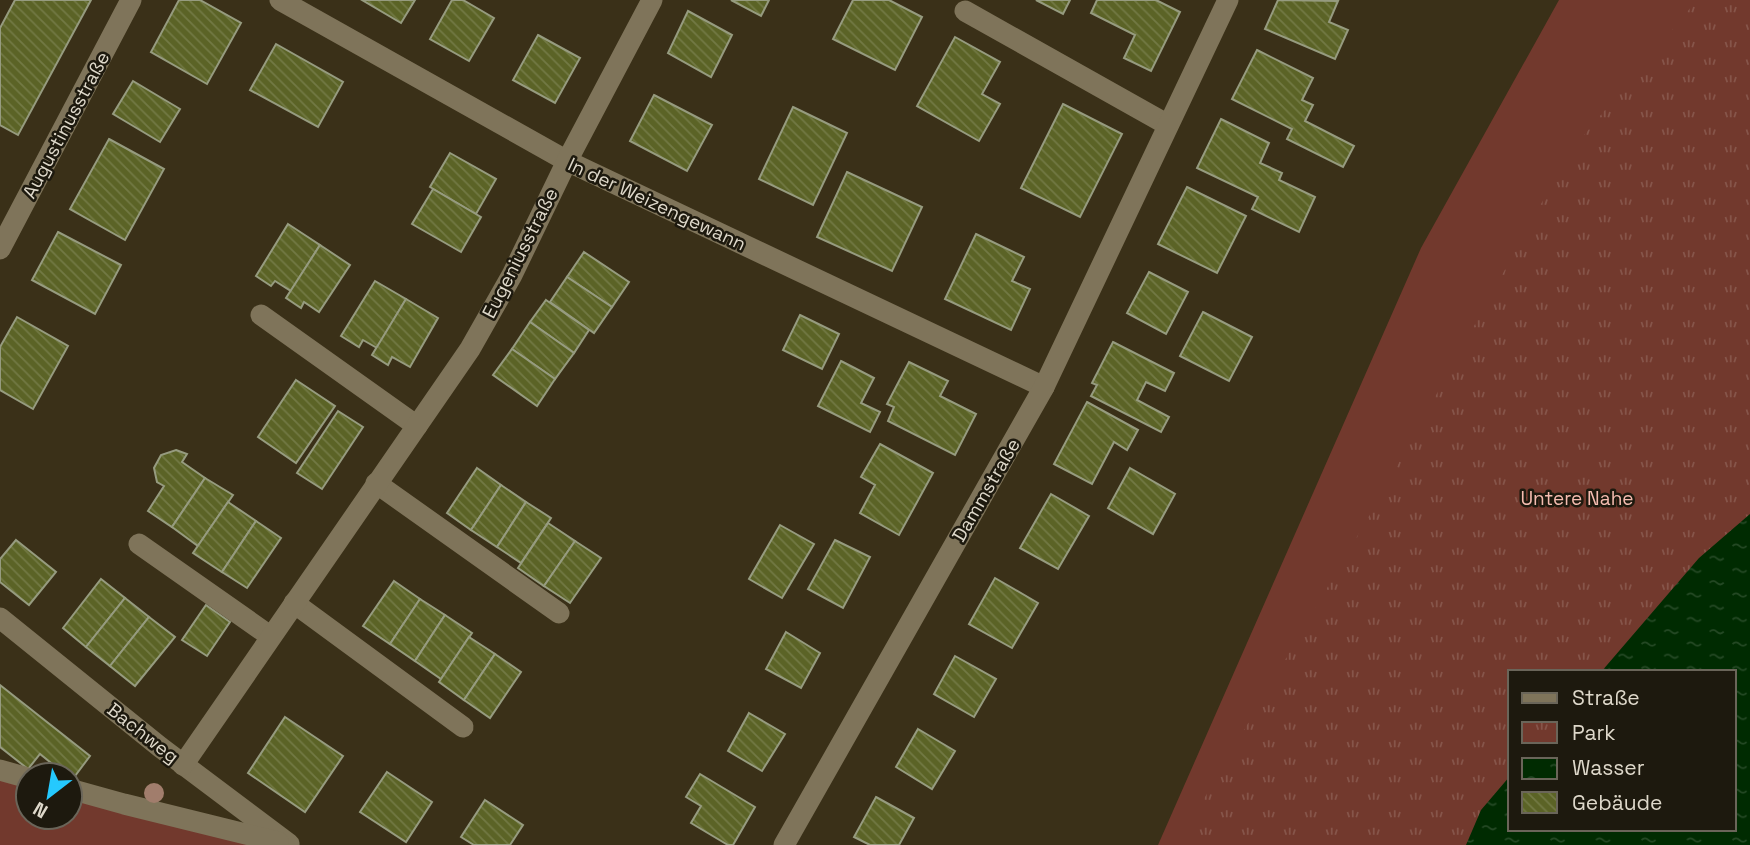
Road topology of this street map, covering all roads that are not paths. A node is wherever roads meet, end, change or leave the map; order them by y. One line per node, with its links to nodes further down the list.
1 (131, 0): 8 (street, Augustinusstraße)
2 (280, 0): 7 (street, In der Weizengewann)
3 (652, 0): 7 (street, Eugeniusstraße)
4 (1228, 0): 6 (street, Dammstraße)
5 (965, 11): 6 (street)
6 (1168, 125): 10 (street, Dammstraße)
7 (567, 161): 10 (street, In der Weizengewann); 11 (street, Eugeniusstraße)
8 (0, 249)
9 (261, 315): 11 (street)
10 (1044, 387): 22 (street, Dammstraße)
11 (417, 426): 12 (street, Eugeniusstraße)
12 (376, 483): 14 (street, Eugeniusstraße); 15 (street)
13 (139, 544): 17 (street)
14 (294, 603): 17 (street, Eugeniusstraße); 18 (street)
15 (559, 613)
16 (0, 618): 19 (street, Bachweg)
17 (271, 636): 19 (street, Eugeniusstraße)
18 (463, 727)
19 (183, 765): 21 (street, Bachweg)
20 (84, 793): 21 (street, Bachweg)
21 (290, 845)
22 (784, 845)

